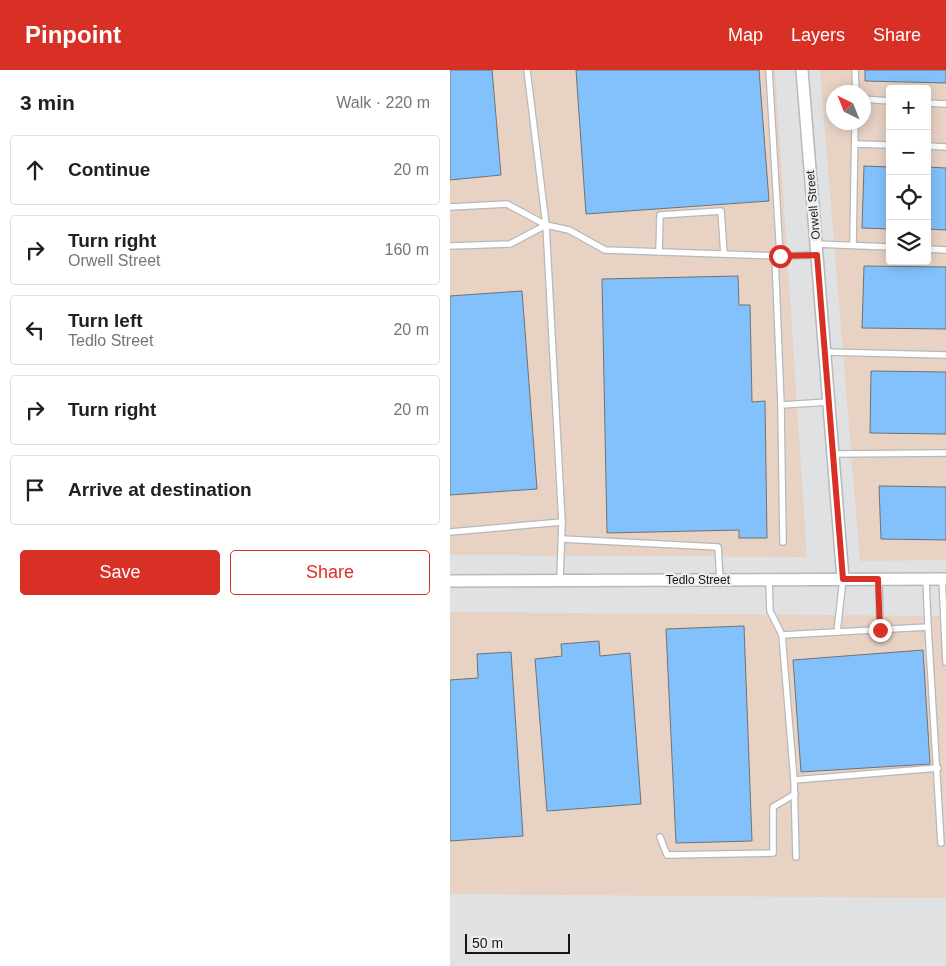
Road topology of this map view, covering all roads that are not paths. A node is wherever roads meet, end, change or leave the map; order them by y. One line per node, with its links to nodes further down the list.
1 (527, 70): 16 (lane)
2 (769, 70): 25 (lane)
3 (802, 70): 21 (street, Orwell Street)
4 (855, 70): 5 (lane)
5 (856, 85)
6 (871, 100): 7 (lane)
7 (886, 101)
8 (931, 102): 9 (lane)
9 (946, 104)
10 (855, 130): 11 (lane)
11 (855, 144): 12 (lane); 17 (lane)
12 (886, 145)
13 (931, 146): 14 (lane)
14 (946, 146)
15 (450, 207): 16 (lane)
16 (546, 225): 18 (lane); 23 (lane); 32 (lane)
17 (853, 245): 19 (lane); 21 (lane)
18 (450, 246)
19 (886, 247)
20 (931, 249): 22 (lane)
21 (816, 250): 25 (lane); 26 (street, Orwell Street)
22 (946, 250)
23 (659, 252): 24 (lane); 24 (lane)
24 (724, 254): 25 (lane)
25 (777, 256): 29 (lane)
26 (825, 352): 27 (lane); 28 (street, Orwell Street)
27 (946, 355)
28 (829, 402): 29 (lane); 31 (street, Orwell Street)
29 (781, 404): 35 (lane)
30 (946, 453): 31 (lane)
31 (833, 454): 37 (street, Orwell Street)
32 (562, 522): 33 (lane); 34 (lane)
33 (450, 532)
34 (562, 539): 41 (lane); 42 (lane)
35 (783, 542)
36 (768, 579): 37 (street, Tedlo Street); 42 (street, Tedlo Street); 47 (lane)
37 (843, 579): 38 (street, Tedlo Street); 46 (lane)
38 (878, 579): 39 (street, Tedlo Street); 45 (lane)
39 (926, 579): 40 (street, Tedlo Street); 44 (lane)
40 (944, 579): 48 (lane)
41 (560, 580): 42 (street, Tedlo Street); 43 (street, Tedlo Street)
42 (720, 580)
43 (450, 581)
44 (928, 627): 45 (lane); 49 (lane)
45 (880, 630): 46 (lane)
46 (837, 632): 47 (lane)
47 (782, 635): 50 (lane)
48 (946, 662)
49 (938, 768): 50 (lane); 53 (lane)
50 (794, 780): 51 (lane)
51 (795, 794): 52 (lane); 54 (lane)
52 (660, 837)
53 (941, 843)
54 (796, 857)

